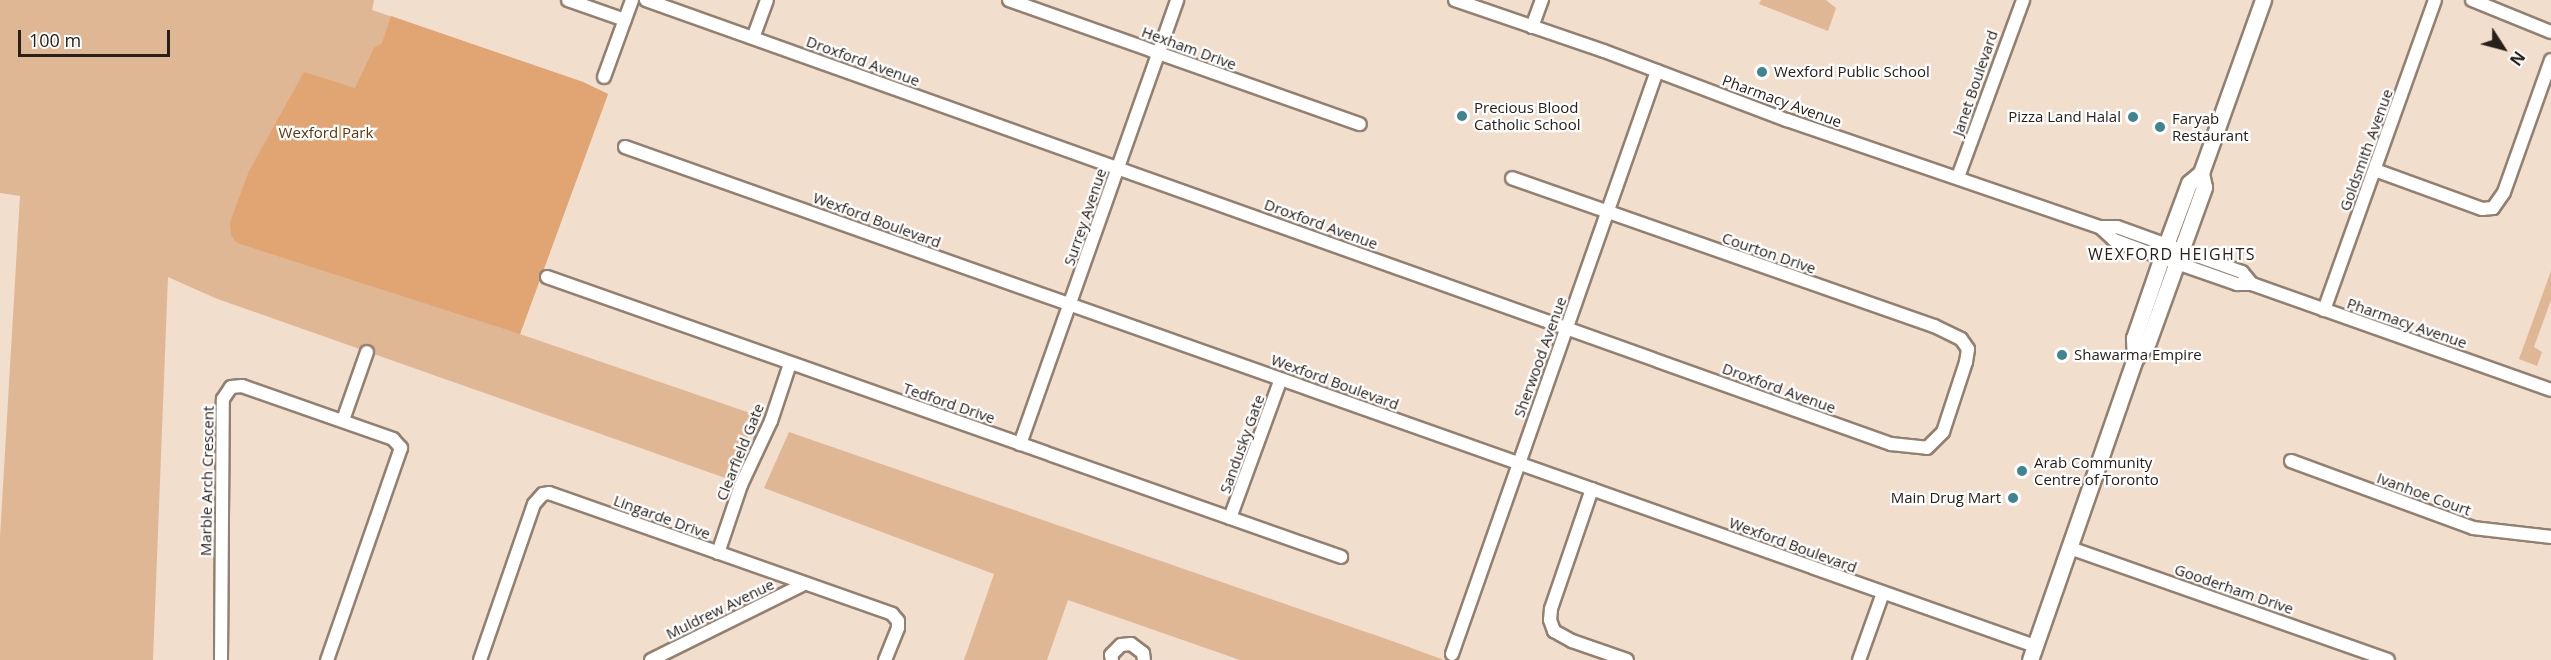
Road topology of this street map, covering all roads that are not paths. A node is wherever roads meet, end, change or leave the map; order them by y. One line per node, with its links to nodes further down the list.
1 (568, 0): 13 (street)
2 (632, 0): 13 (street)
3 (646, 0): 16 (street, Droxford Avenue)
4 (767, 0): 16 (street)
5 (1009, 0): 17 (street, Hexham Drive)
6 (1177, 0): 17 (street, Surrey Avenue)
7 (1455, 0): 14 (street, Pharmacy Avenue)
8 (1542, 0): 14 (street)
9 (2023, 0): 25 (street, Janet Boulevard)
10 (2263, 0): 28 (main road)
11 (2435, 0): 24 (street, Goldsmith Avenue)
12 (2472, 0): 15 (street)
13 (625, 20): 20 (street)
14 (1532, 27): 19 (street, Pharmacy Avenue)
15 (2551, 32)
16 (753, 38): 23 (street, Droxford Avenue)
17 (1159, 53): 21 (street, Hexham Drive); 23 (street, Surrey Avenue)
18 (2551, 60): 24 (street)
19 (1657, 71): 25 (street, Pharmacy Avenue); 27 (street, Sherwood Avenue)
20 (604, 78)
21 (1360, 124)
22 (625, 147): 30 (street, Wexford Boulevard)
23 (1118, 168): 30 (street, Surrey Avenue); 32 (street, Droxford Avenue)
24 (2375, 170): 31 (street, Goldsmith Avenue)
25 (1958, 177): 28 (street, Pharmacy Avenue)
26 (1512, 178): 27 (street, Courton Drive)
27 (1608, 212): 32 (street, Sherwood Avenue); 37 (street, Courton Drive)
28 (2172, 254): 31 (street, Pharmacy Avenue); 45 (main road)
29 (547, 277): 34 (street, Tedford Drive)
30 (1070, 304): 35 (street, Wexford Boulevard); 39 (street, Surrey Avenue)
31 (2324, 310): 36 (street, Pharmacy Avenue)
32 (1567, 327): 37 (street, Droxford Avenue); 41 (street, Sherwood Avenue)
33 (367, 352): 38 (street)
34 (790, 364): 39 (street, Tedford Drive); 46 (street, Clearfield Gate)
35 (1281, 379): 41 (street, Wexford Boulevard); 43 (street, Sandusky Gate)
36 (2551, 390)
37 (1956, 392)
38 (343, 420): 52 (street, Marble Arch Crescent); 53 (street, Marble Arch Crescent)
39 (1020, 444): 43 (street, Tedford Drive)
40 (2291, 461): 44 (street, Ivanhoe Court)
41 (1518, 464): 42 (street, Wexford Boulevard); 51 (street, Sherwood Avenue)
42 (1592, 489): 49 (street, Wexford Boulevard); 59 (street)
43 (1230, 518): 47 (street, Tedford Drive)
44 (2551, 537)
45 (2070, 548): 50 (main road); 61 (street, Gooderham Drive)
46 (718, 553): 48 (street, Lingarde Drive); 54 (street, Lingarde Drive)
47 (1341, 557)
48 (802, 585): 55 (street, Muldrew Avenue); 56 (street, Lingarde Drive)
49 (1883, 593): 50 (street, Wexford Boulevard); 60 (street)
50 (2032, 653)
51 (1452, 654)
52 (221, 660)
53 (327, 660)
54 (480, 660)
55 (651, 660)
56 (885, 660)
57 (1112, 660): 58 (street)
58 (1144, 660)
59 (1627, 660)
60 (1859, 660)
61 (2388, 660)

